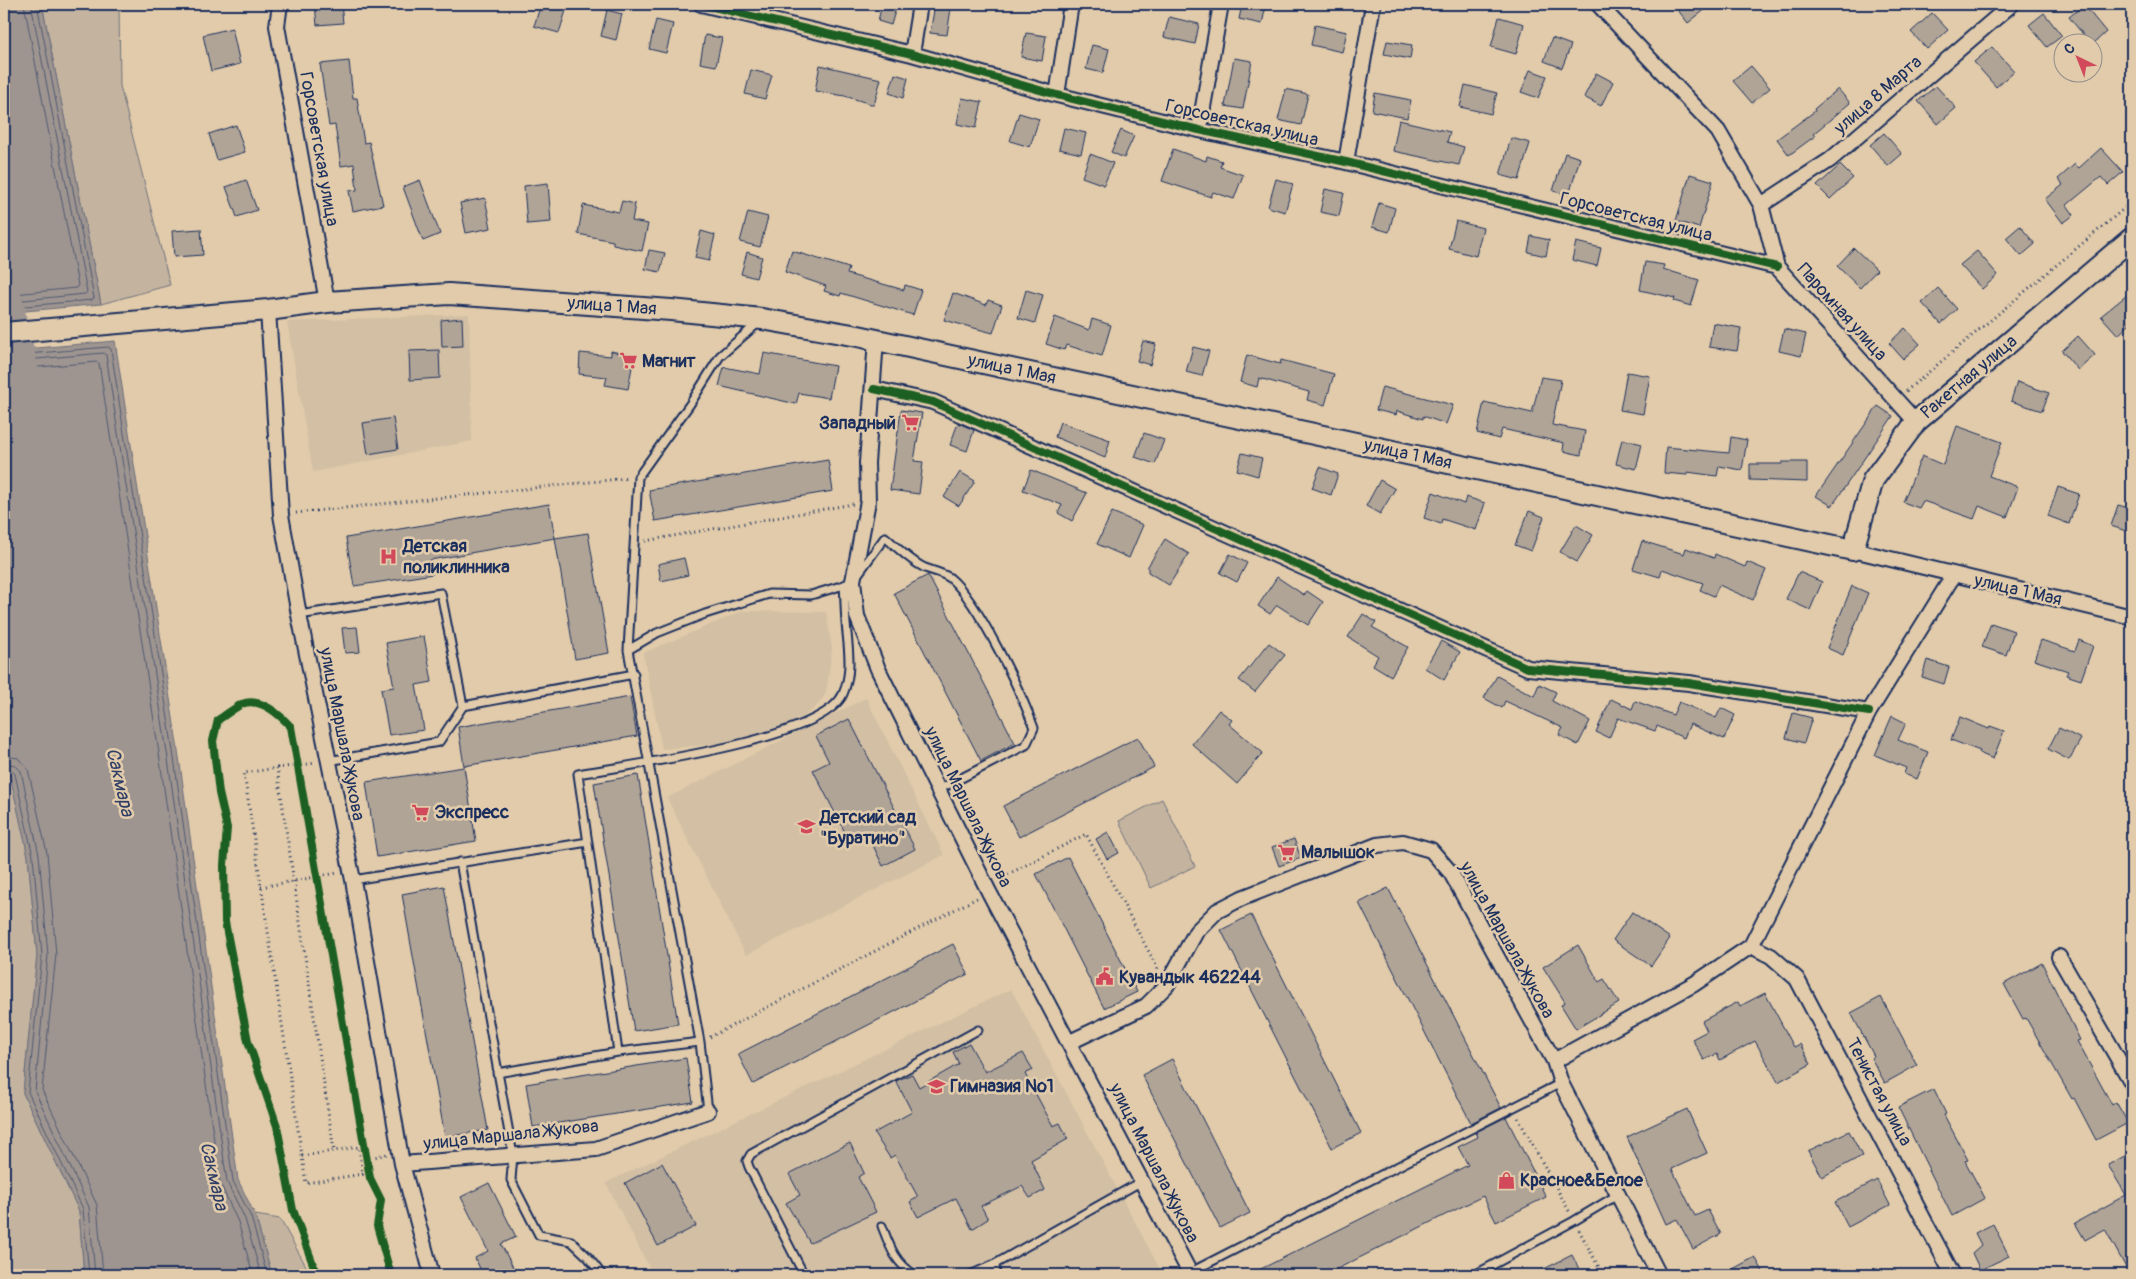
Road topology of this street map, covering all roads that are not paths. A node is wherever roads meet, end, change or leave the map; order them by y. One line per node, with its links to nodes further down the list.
1 (280, 4): 18 (street, Горсоветская улица)
2 (702, 4): 10 (street, Горсоветская улица)
3 (764, 4): 10 (street)
4 (920, 4): 11 (street)
5 (1071, 4): 12 (street)
6 (1221, 4): 13 (street)
7 (1373, 4): 14 (street)
8 (1598, 4): 15 (street, Паромная улица)
9 (2012, 4): 15 (street, улица 8 Марта)
10 (761, 19): 11 (street, Горсоветская улица)
11 (912, 54): 12 (street, Горсоветская улица)
12 (1057, 95): 13 (street, Горсоветская улица)
13 (1199, 130): 14 (street, Горсоветская улица)
14 (1346, 162): 17 (street, Горсоветская улица)
15 (1761, 205): 17 (street, Паромная улица)
16 (2132, 238): 24 (main road, Ракетная улица)
17 (1777, 267): 24 (street, Паромная улица)
18 (327, 302): 19 (main road, улица 1 Мая); 20 (main road, улица 1 Мая)
19 (268, 310): 21 (main road, улица 1 Мая); 28 (street, улица Маршала Жукова)
20 (762, 319): 22 (main road, улица 1 Мая); 30 (lane)
21 (4, 333)
22 (876, 340): 23 (street, улица Маршала Жукова); 25 (main road, улица 1 Мая)
23 (874, 389): 27 (street, улица Маршала Жукова); 33 (street)
24 (1916, 422): 25 (main road, Ракетная улица)
25 (1854, 550): 26 (street, улица 1 Мая)
26 (1953, 576): 29 (street, улица 1 Мая); 33 (street)
27 (849, 583): 30 (lane); 35 (lane); 36 (street, улица Маршала Жукова); 36 (lane)
28 (299, 615): 32 (lane); 34 (street, улица Маршала Жукова)
29 (2132, 617)
30 (628, 650): 31 (lane)
31 (634, 674): 32 (lane); 35 (lane)
32 (463, 706): 34 (lane)
33 (1869, 712): 40 (street)
34 (328, 761): 39 (street, улица Маршала Жукова)
35 (649, 762): 37 (lane); 43 (lane)
36 (938, 790): 44 (street, улица Маршала Жукова)
37 (588, 842): 38 (lane); 45 (lane)
38 (460, 862): 39 (lane); 47 (lane)
39 (352, 876): 52 (street, улица Маршала Жукова)
40 (1751, 946): 46 (street); 66 (street, Тенистая улица)
41 (2059, 957): 49 (street)
42 (978, 1030): 60 (lane)
43 (700, 1042): 45 (lane); 50 (lane)
44 (1070, 1042): 46 (street, улица Маршала Жукова); 53 (street, улица Маршала Жукова)
45 (618, 1052): 47 (lane)
46 (1554, 1061): 48 (street)
47 (497, 1073): 51 (lane)
48 (1561, 1083): 54 (street); 57 (lane)
49 (2132, 1083)
50 (708, 1111): 51 (street, улица Маршала Жукова)
51 (513, 1155): 52 (street, улица Маршала Жукова); 59 (lane)
52 (401, 1158): 58 (street, улица Маршала Жукова)
53 (1142, 1181): 56 (lane); 57 (street, улица Маршала Жукова)
54 (1619, 1194): 64 (lane); 65 (street)
55 (882, 1226): 61 (lane)
56 (995, 1264): 62 (lane); 63 (lane)
57 (1190, 1274)
58 (432, 1275)
59 (602, 1275)
60 (804, 1275)
61 (915, 1275)
62 (970, 1275)
63 (996, 1275)
64 (1474, 1275)
65 (1659, 1275)
66 (1953, 1275)

